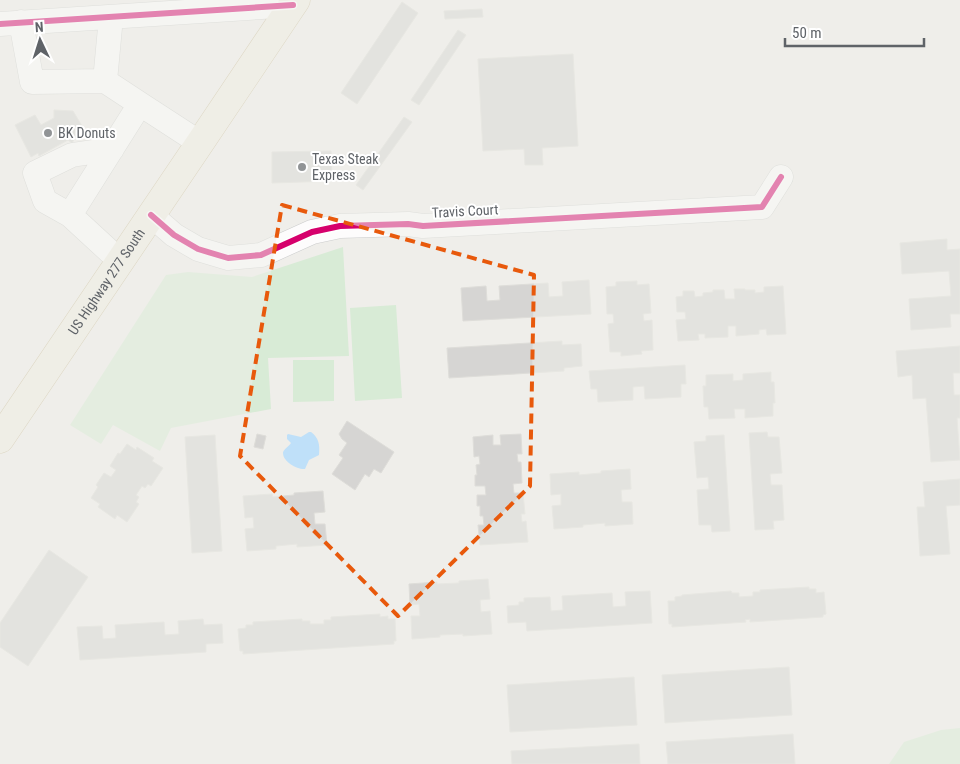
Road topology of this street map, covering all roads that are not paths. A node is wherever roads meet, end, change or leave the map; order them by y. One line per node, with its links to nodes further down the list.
1 (294, 2): 2 (street); 8 (highway, US Highway 277 South)
2 (204, 5): 3 (street)
3 (140, 7): 4 (street)
4 (111, 16): 5 (street); 6 (street)
5 (26, 17): 6 (street)
6 (106, 81): 7 (street)
7 (140, 104): 8 (street); 9 (street)
8 (200, 144): 11 (highway, US Highway 277 South)
9 (112, 149): 12 (street); 12 (street)
10 (782, 177): 11 (street, Travis Court)
11 (151, 215): 13 (highway, US Highway 277 South)
12 (70, 216): 13 (street)
13 (120, 261): 14 (highway, US Highway 277 South)
14 (0, 439)

